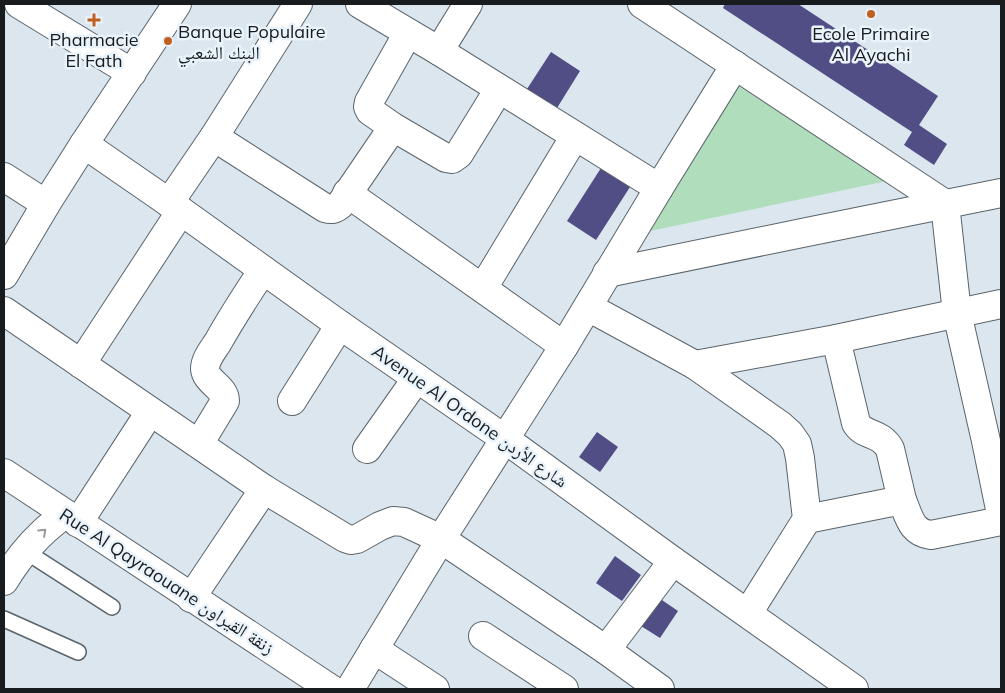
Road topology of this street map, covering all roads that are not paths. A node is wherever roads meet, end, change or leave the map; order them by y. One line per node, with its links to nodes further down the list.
1 (19, 4): 10 (street)
2 (177, 4): 10 (street)
3 (298, 4): 14 (street)
4 (360, 4): 7 (street)
5 (468, 4): 8 (street)
6 (642, 4): 9 (street)
7 (408, 33): 8 (street); 12 (street)
8 (439, 51): 11 (street)
9 (735, 65): 17 (street); 21 (street)
10 (132, 73): 15 (street)
11 (499, 89): 12 (street); 13 (street)
12 (393, 126): 18 (street)
13 (575, 136): 17 (street); 26 (street)
14 (214, 137): 18 (street); 22 (street)
15 (84, 144): 20 (street); 22 (street, Avenue Al Ordone شارع الأردن)
16 (4, 177): 20 (street)
17 (659, 188): 24 (street)
18 (347, 193): 26 (street)
19 (1001, 193): 21 (street)
20 (46, 204): 25 (street)
21 (945, 204): 24 (street); 30 (street)
22 (175, 207): 23 (street, Avenue Al Ordone شارع الأردن); 34 (street)
23 (263, 270): 31 (street, Avenue Al Ordone شارع الأردن); 41 (street)
24 (607, 273): 28 (street)
25 (4, 275)
26 (483, 288): 33 (street)
27 (1001, 304): 30 (street)
28 (588, 307): 33 (street); 35 (street)
29 (4, 311): 34 (street)
30 (957, 313): 32 (street); 40 (street)
31 (340, 325): 36 (street, Avenue Al Ordone شارع الأردن); 37 (street)
32 (836, 338): 35 (street); 45 (street)
33 (564, 346): 39 (street)
34 (81, 364): 38 (street)
35 (695, 365): 48 (street)
36 (417, 378): 39 (street, Avenue Al Ordone شارع الأردن); 42 (street)
37 (292, 401)
38 (150, 412): 41 (street); 47 (street)
39 (505, 439): 50 (street); 52 (street, Avenue Al Ordone شارع الأردن)
40 (994, 440): 46 (street)
41 (199, 444): 44 (street)
42 (367, 449)
43 (4, 473): 47 (street, Rue Al Qayraouane زنقة القيراون)
44 (264, 489): 50 (street); 54 (street)
45 (902, 500): 48 (street); 49 (street)
46 (1001, 514)
47 (71, 518): 51 (street, one-way to 47); 54 (street, Rue Al Qayraouane زنقة القيراون)
48 (807, 519): 56 (street)
49 (1001, 521)
50 (441, 539): 59 (street); 60 (street)
51 (25, 551): 53 (street); 55 (lane)
52 (673, 562): 56 (street, Avenue Al Ordone شارع الأردن); 60 (street)
53 (4, 581)
54 (191, 598): 62 (street, Rue Al Qayraouane زنقة القيراون)
55 (112, 607)
56 (748, 614): 67 (street, Avenue Al Ordone شارع الأردن)
57 (4, 619): 61 (lane)
58 (484, 636): 63 (street)
59 (374, 649): 64 (street); 65 (street)
60 (606, 650): 66 (street)
61 (78, 652)
62 (314, 684)
63 (560, 688)
64 (350, 689)
65 (435, 689)
66 (660, 689)
67 (854, 689)

